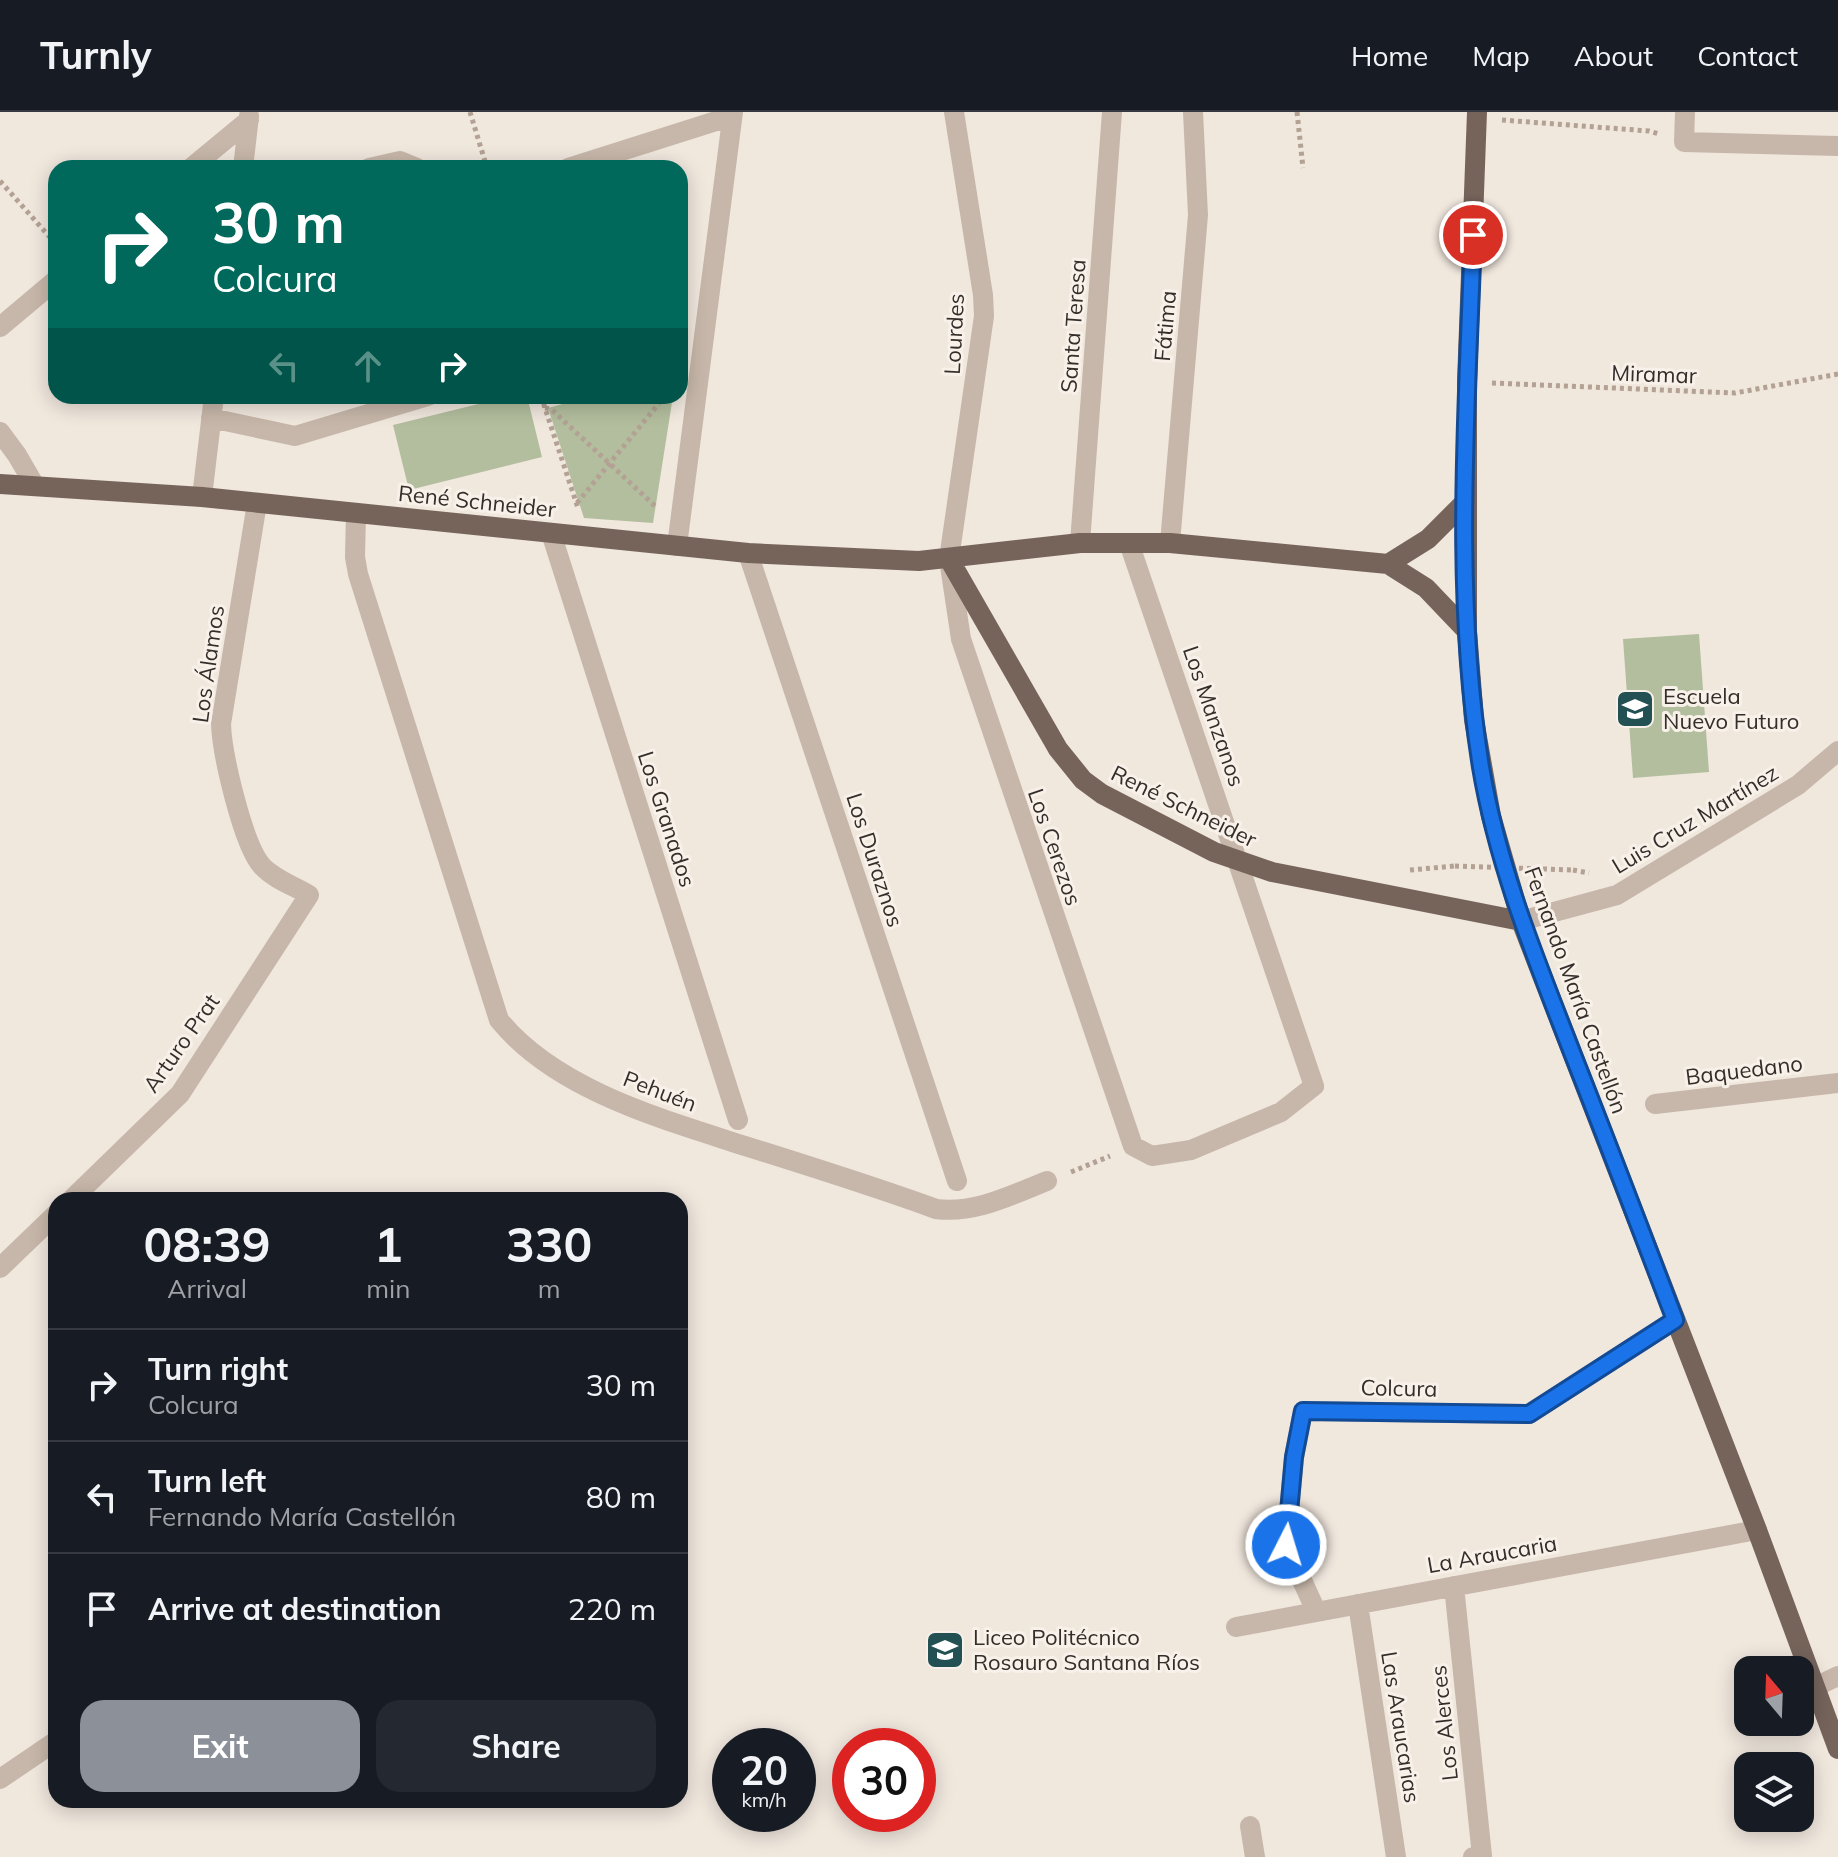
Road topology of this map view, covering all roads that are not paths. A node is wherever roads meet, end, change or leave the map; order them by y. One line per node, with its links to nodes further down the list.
1 (954, 112): 30 (street, Lourdes)
2 (1112, 112): 25 (street, Santa Teresa)
3 (1193, 112): 27 (street, Fátima)
4 (1685, 112): 8 (street)
5 (732, 114): 11 (street); 28 (street)
6 (1477, 115): 21 (main road, Fernando María Castellón)
7 (249, 116): 9 (street); 10 (street)
8 (1838, 146)
9 (200, 160)
10 (244, 160)
11 (592, 160)
12 (48, 287): 13 (street)
13 (0, 327)
14 (213, 404): 16 (street)
15 (401, 404): 16 (street)
16 (211, 418): 20 (street)
17 (0, 432): 19 (street)
18 (0, 484): 19 (main road, René Schneider)
19 (35, 486): 20 (main road, René Schneider)
20 (202, 497): 22 (main road, René Schneider)
21 (1466, 501): 31 (main road); 32 (main road, Fernando María Castellón)
22 (257, 503): 23 (main road, René Schneider); 35 (street, Los Álamos)
23 (356, 513): 24 (main road, René Schneider); 42 (street, Pehuén)
24 (551, 533): 28 (main road, René Schneider); 40 (street, Los Granados)
25 (1080, 543): 26 (main road, René Schneider); 30 (main road, René Schneider)
26 (1129, 543): 27 (main road, René Schneider); 34 (street, Los Manzanos)
27 (1170, 543): 31 (main road, René Schneider)
28 (677, 546): 29 (main road, René Schneider)
29 (748, 553): 30 (main road, René Schneider); 41 (street, Los Duraznos)
30 (949, 559): 34 (main road, René Schneider); 38 (street, Los Cerezos)
31 (1388, 564): 32 (main road, René Schneider)
32 (1467, 631): 36 (main road, Fernando María Castellón)
33 (1838, 751): 36 (street, Luis Cruz Martínez)
34 (1238, 862): 36 (main road, René Schneider); 38 (street, Los Manzanos)
35 (309, 895): 43 (street, Arturo Prat)
36 (1521, 921): 46 (main road, Fernando María Castellón)
37 (1838, 1083): 39 (street, Baquedano)
38 (1314, 1086)
39 (1655, 1104)
40 (738, 1120)
41 (957, 1181)
42 (1047, 1181)
43 (79, 1192)
44 (48, 1222): 45 (street)
45 (0, 1268)
46 (1675, 1320): 47 (main road, Fernando María Castellón); 50 (street, Colcura)
47 (1757, 1530): 48 (street, La Araucaria); 53 (main road, Fernando María Castellón)
48 (1454, 1586): 49 (street, La Araucaria); 58 (street, Los Alerces)
49 (1358, 1604): 50 (street, La Araucaria); 60 (street, Las Araucarias)
50 (1316, 1611): 51 (street, La Araucaria)
51 (1236, 1627)
52 (1838, 1676): 53 (street)
53 (1817, 1686): 55 (main road, Fernando María Castellón)
54 (48, 1746): 56 (street)
55 (1838, 1749)
56 (0, 1779)
57 (1250, 1826): 59 (street)
58 (1477, 1856)
59 (1255, 1857)
60 (1396, 1857)

